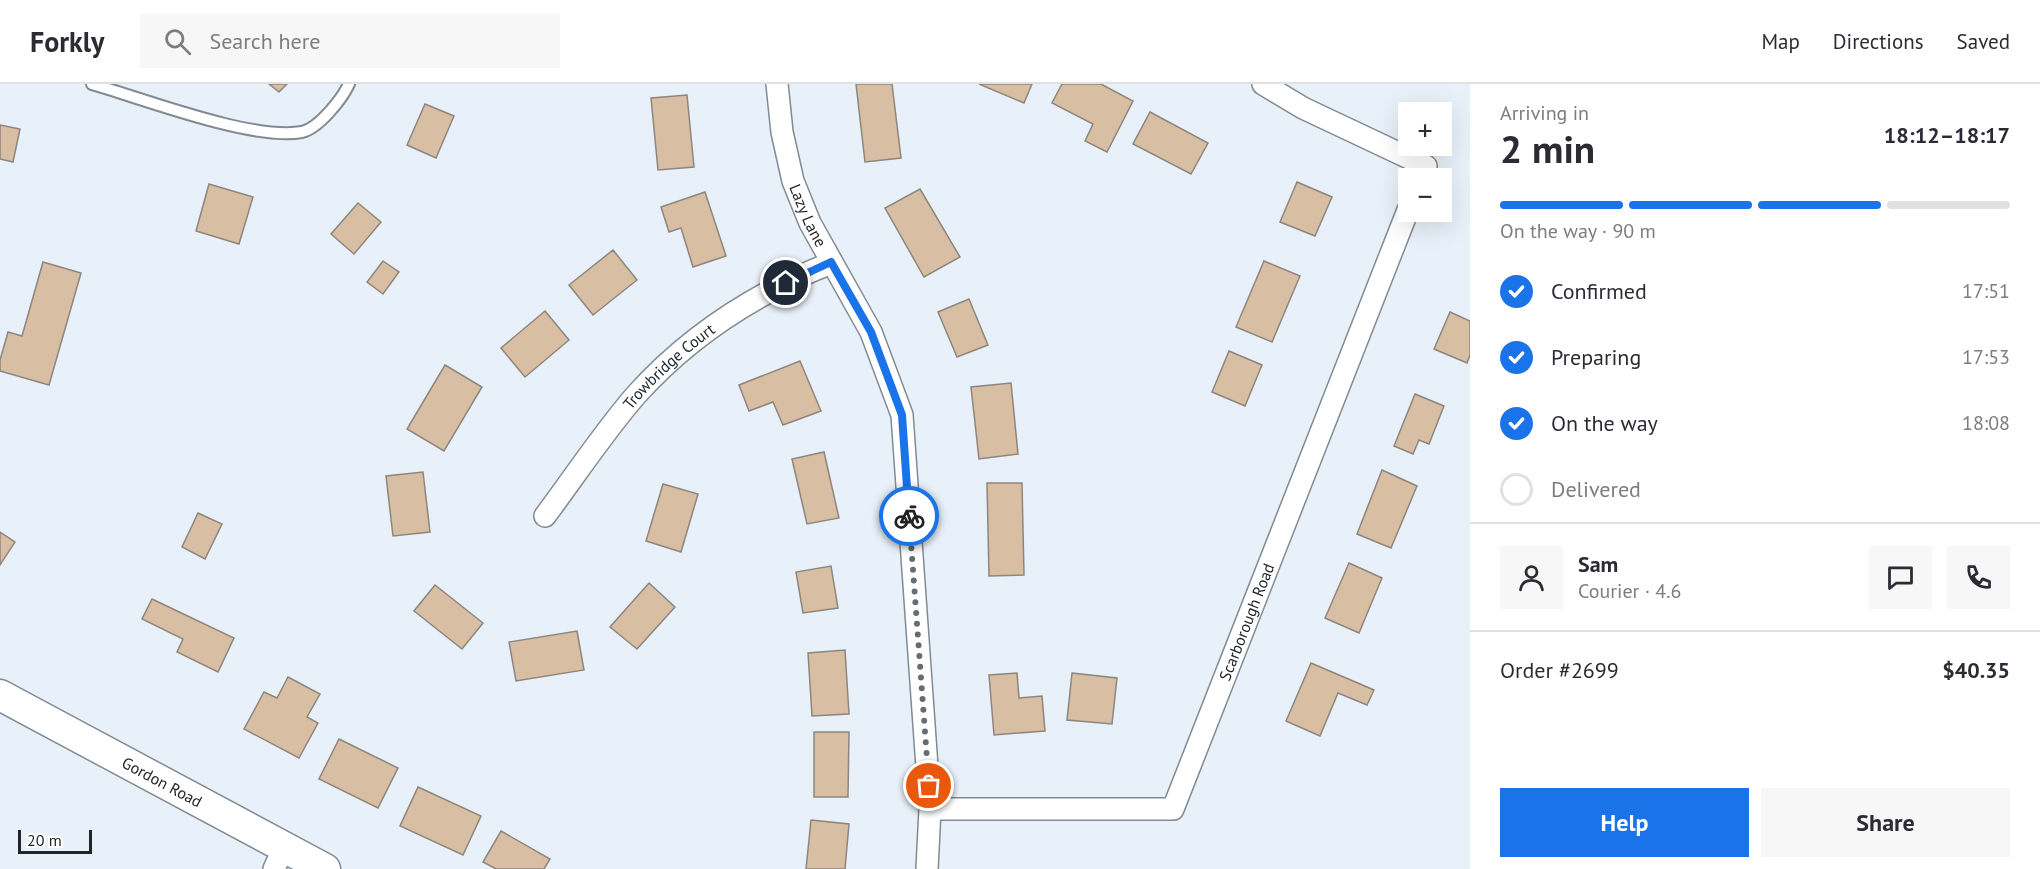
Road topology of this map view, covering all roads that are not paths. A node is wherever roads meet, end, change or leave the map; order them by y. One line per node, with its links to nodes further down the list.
1 (92, 84): 2 (lane)
2 (349, 84)
3 (777, 84): 7 (street, Lazy Lane)
4 (1263, 84): 5 (street)
5 (1416, 168)
6 (1403, 222): 10 (street, Scarborough Road)
7 (831, 262): 8 (street, Trowbridge Court); 10 (street, Lazy Lane)
8 (545, 516)
9 (0, 695): 11 (street, Gordon Road)
10 (930, 809): 13 (street, Lazy Lane)
11 (279, 858): 12 (street, Gordon Road)
12 (325, 869)
13 (927, 869)

